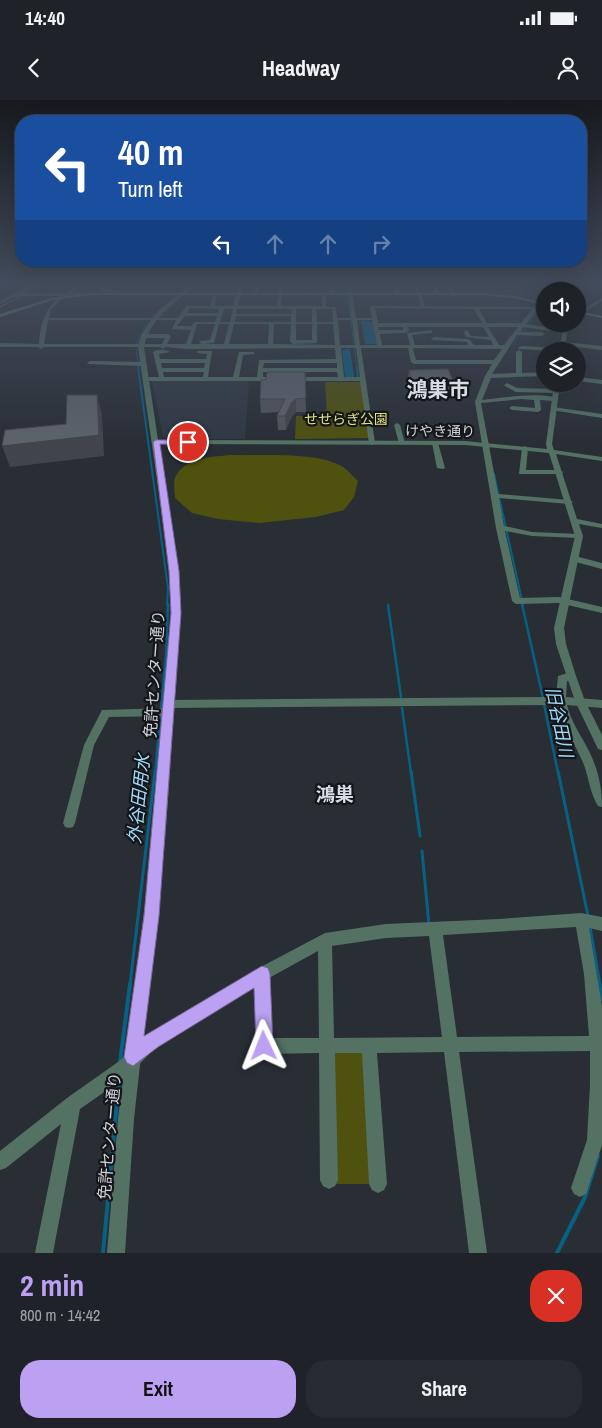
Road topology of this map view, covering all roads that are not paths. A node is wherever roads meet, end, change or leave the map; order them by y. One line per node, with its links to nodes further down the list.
1 (43, 338): 20 (street)
2 (143, 338): 21 (street, 免許センター通り)
3 (167, 338): 22 (street)
4 (190, 338): 19 (street)
5 (213, 338): 19 (street)
6 (228, 338): 23 (street)
7 (271, 338): 24 (street)
8 (293, 338): 9 (street)
9 (315, 338)
10 (337, 338): 36 (street)
11 (357, 338): 25 (street)
12 (378, 338): 26 (street)
13 (410, 338): 33 (street)
14 (478, 338): 17 (street)
15 (513, 338): 30 (street)
16 (434, 339): 27 (street); 28 (street)
17 (492, 339): 29 (street)
18 (0, 345): 20 (street)
19 (188, 345): 23 (street); 34 (street)
20 (41, 346): 21 (street)
21 (141, 347): 22 (street); 44 (street, 免許センター通り)
22 (163, 347): 34 (street)
23 (226, 347): 24 (street)
24 (270, 347): 35 (street)
25 (358, 347): 26 (street); 36 (street); 56 (street)
26 (380, 347): 33 (street)
27 (437, 347): 28 (street); 33 (street)
28 (472, 347): 29 (street)
29 (496, 347): 30 (street)
30 (506, 347): 43 (street)
31 (586, 348): 32 (street)
32 (602, 348)
33 (412, 349): 42 (street); 42 (street)
34 (174, 350): 38 (street); 39 (street)
35 (294, 350): 36 (street); 58 (street)
36 (338, 350): 40 (street)
37 (536, 350): 49 (street)
38 (158, 361): 39 (street); 45 (street)
39 (208, 361): 46 (street)
40 (339, 361): 47 (street); 48 (street)
41 (90, 362): 44 (street)
42 (475, 362): 43 (street)
43 (496, 362): 51 (street)
44 (143, 364): 52 (street, 免許センター通り)
45 (160, 370): 46 (street); 53 (street)
46 (207, 370): 57 (street)
47 (261, 370): 48 (street); 54 (street)
48 (340, 370): 55 (street)
49 (518, 374): 50 (street); 51 (street)
50 (536, 374)
51 (488, 376): 66 (street)
52 (145, 379): 53 (street); 71 (street, 免許センター通り)
53 (162, 379): 57 (street)
54 (260, 379): 55 (street); 58 (street)
55 (341, 379): 56 (street)
56 (363, 379): 72 (street)
57 (205, 380): 58 (street)
58 (236, 380)
59 (586, 380): 60 (street)
60 (602, 382)
61 (507, 385): 62 (street)
62 (536, 388)
63 (556, 392): 65 (street)
64 (537, 397): 65 (street); 66 (street); 67 (street)
65 (555, 399): 68 (street)
66 (478, 402): 75 (street)
67 (512, 408)
68 (553, 409): 69 (street); 77 (street)
69 (602, 416)
70 (397, 425): 73 (street)
71 (156, 442): 72 (street, けやき通り); 95 (street, 免許センター通り)
72 (372, 443): 73 (street, けやき通り)
73 (402, 443): 74 (street, けやき通り)
74 (435, 443): 75 (street, けやき通り); 79 (street)
75 (485, 444): 76 (street, けやき通り); 81 (street)
76 (525, 448): 77 (street, けやき通り); 80 (street)
77 (550, 452): 78 (street, けやき通り); 80 (street)
78 (602, 459)
79 (442, 468)
80 (559, 472): 82 (street)
81 (496, 496): 82 (street); 85 (street)
82 (569, 502): 83 (street)
83 (575, 521): 84 (street); 86 (street)
84 (602, 526)
85 (500, 528): 86 (street); 89 (street)
86 (579, 536): 87 (street)
87 (575, 560): 88 (street); 89 (street)
88 (602, 566)
89 (566, 601): 90 (street); 91 (street)
90 (602, 610)
91 (571, 676): 92 (street); 93 (street)
92 (559, 701): 93 (street); 95 (street); 97 (street)
93 (580, 701): 94 (street); 96 (street)
94 (602, 704)
95 (169, 708): 98 (street); 108 (street, 免許センター通り)
96 (602, 746)
97 (602, 802)
98 (69, 823)
99 (581, 920): 100 (street); 101 (street); 104 (street)
100 (602, 924)
101 (434, 929): 102 (street); 106 (street)
102 (325, 940): 103 (street); 107 (street)
103 (262, 974): 107 (street); 108 (street)
104 (602, 1042): 106 (street); 110 (street)
105 (369, 1044): 106 (street); 107 (street); 113 (street)
106 (450, 1044): 117 (street)
107 (328, 1045): 112 (street)
108 (133, 1057): 109 (street); 116 (street, 免許センター通り)
109 (73, 1104): 111 (street); 115 (street)
110 (600, 1123): 114 (street)
111 (0, 1162)
112 (329, 1180)
113 (378, 1184)
114 (580, 1188)
115 (44, 1253)
116 (116, 1253)
117 (478, 1253)

